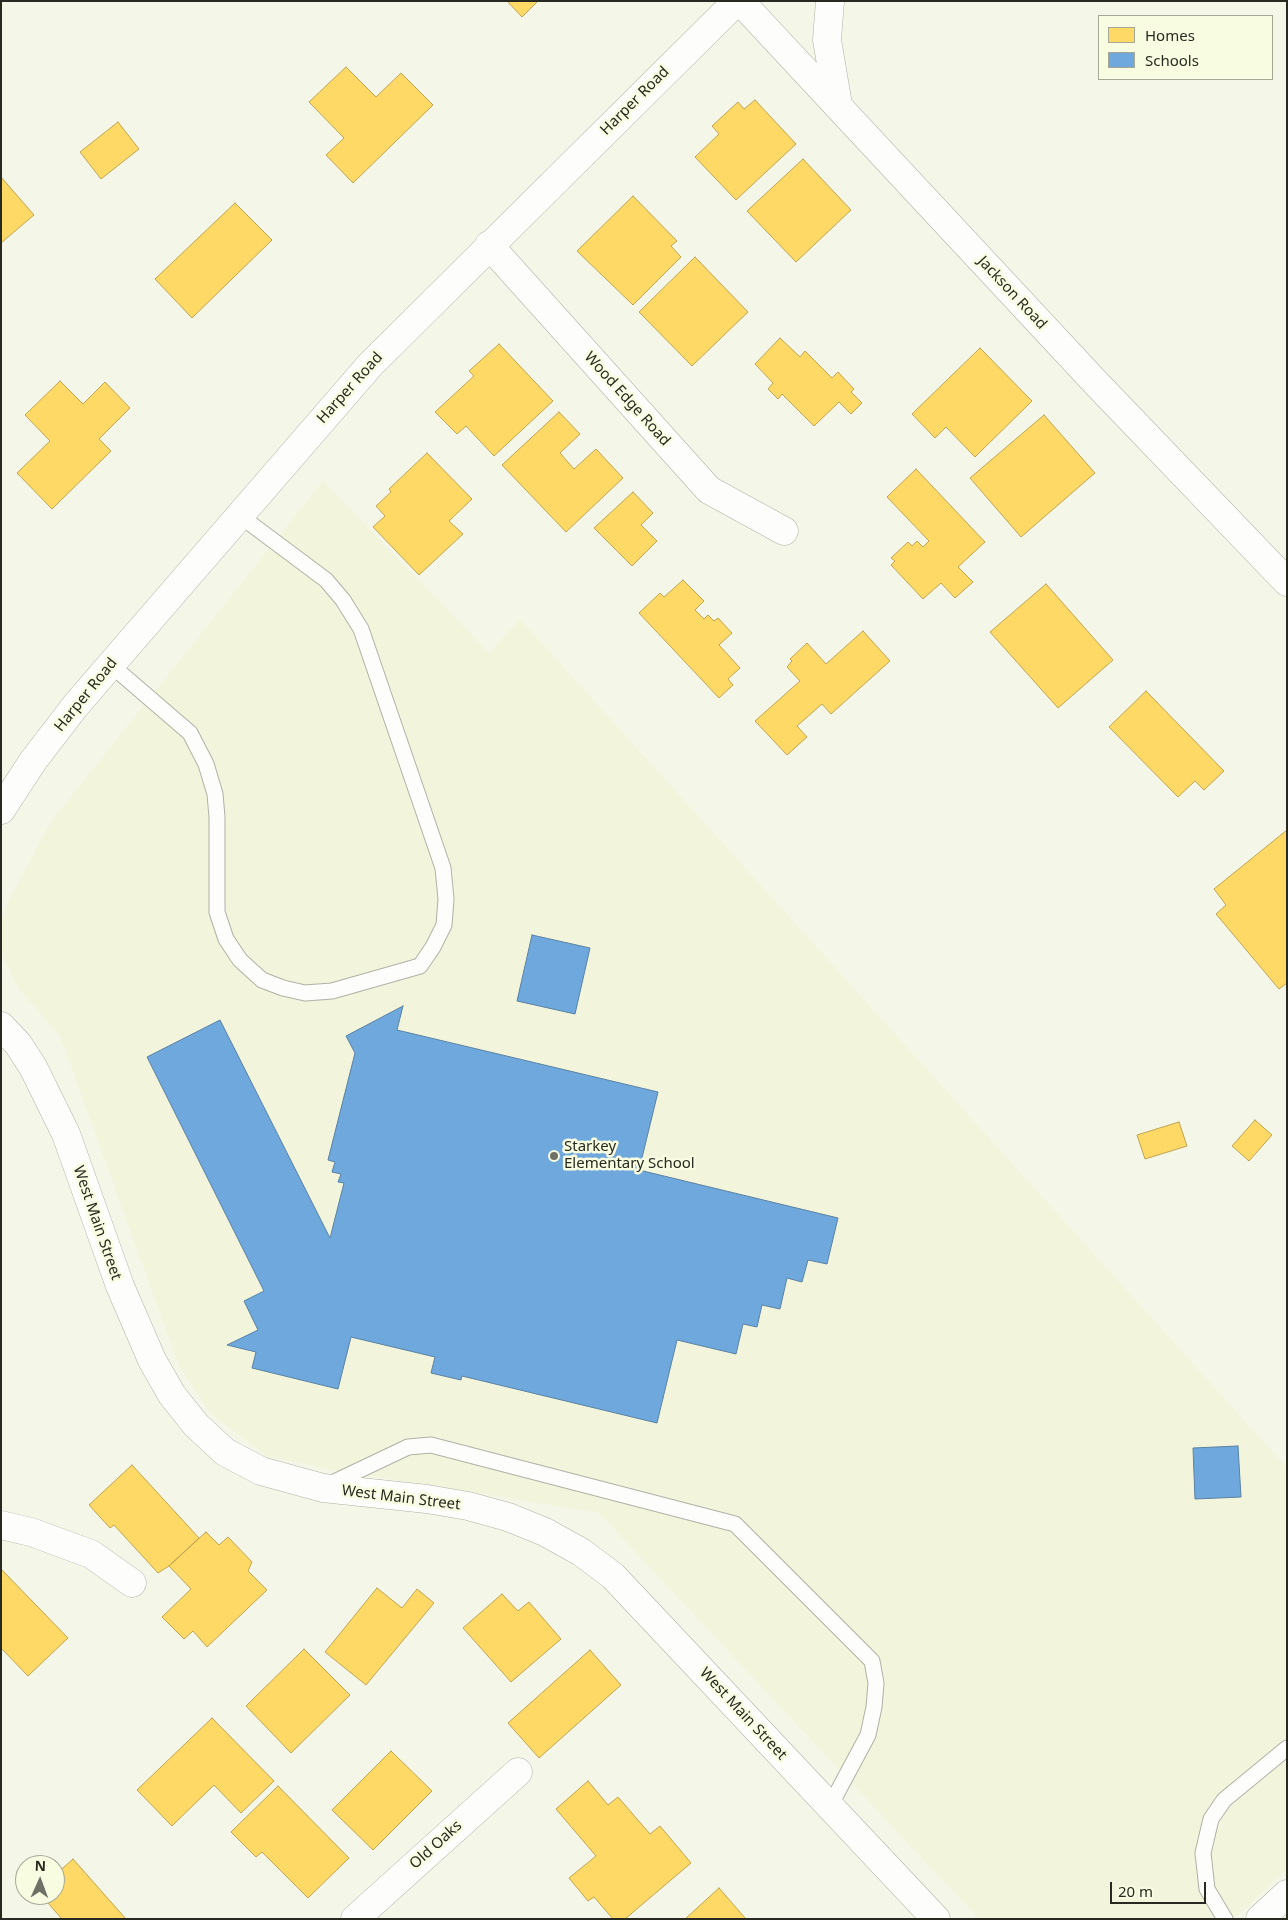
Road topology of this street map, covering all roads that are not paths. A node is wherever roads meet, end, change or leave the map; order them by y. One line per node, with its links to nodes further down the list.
1 (738, 1): 3 (street, Jackson Road); 4 (street, Harper Road)
2 (830, 1): 3 (street)
3 (838, 106): 7 (street, Jackson Road)
4 (489, 245): 5 (street, Harper Road); 6 (street, Wood Edge Road)
5 (239, 515): 8 (street, Harper Road); 8 (lane)
6 (784, 531)
7 (1287, 582)
8 (111, 664): 9 (street, Harper Road)
9 (1, 810)
10 (1, 1026): 11 (street, West Main Street)
11 (322, 1488): 16 (street, West Main Street); 16 (lane)
12 (1, 1526): 13 (street)
13 (132, 1583)
14 (1287, 1748): 20 (lane)
15 (518, 1772): 18 (street, Old Oaks)
16 (830, 1806): 19 (street, West Main Street)
17 (1287, 1894): 21 (street)
18 (355, 1919)
19 (936, 1919)
20 (1225, 1919)
21 (1260, 1919)

